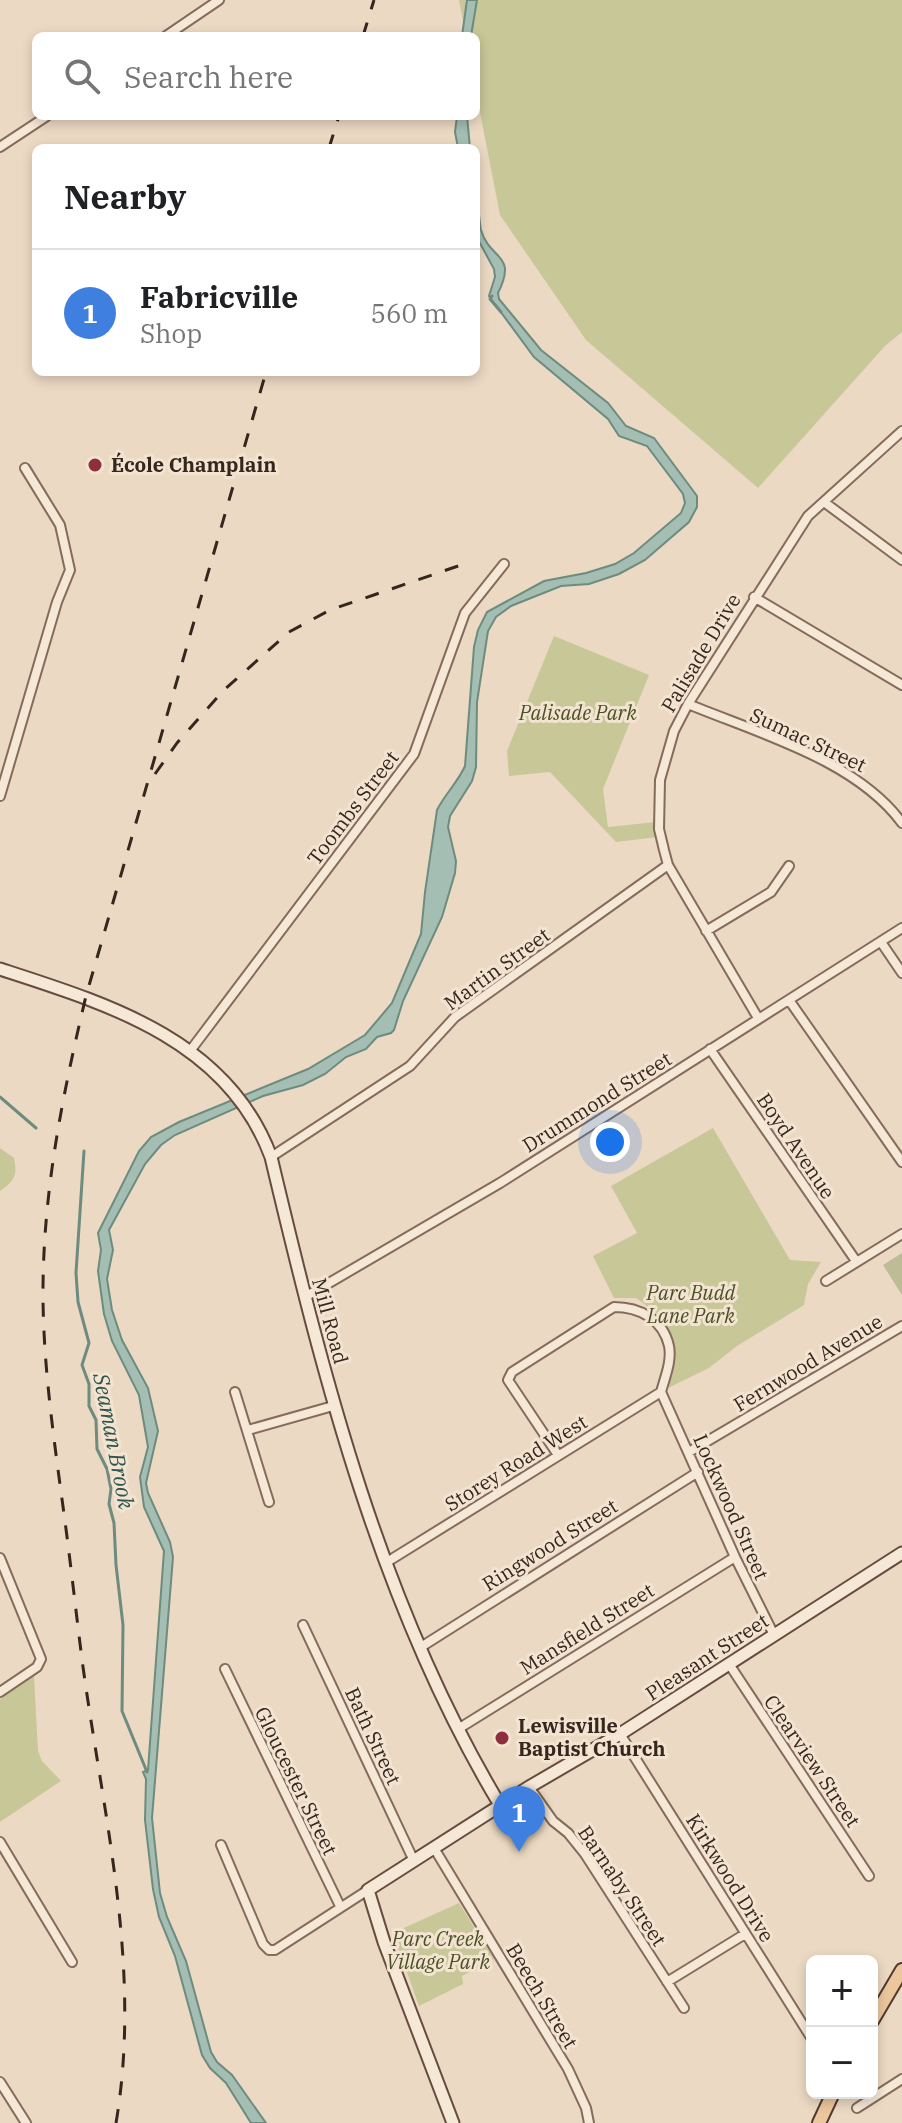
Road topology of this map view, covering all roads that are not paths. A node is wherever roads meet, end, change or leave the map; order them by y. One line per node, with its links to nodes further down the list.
1 (219, 0): 2 (street)
2 (172, 32)
3 (41, 120): 4 (street)
4 (0, 147)
5 (902, 431): 7 (street, Palisade Drive)
6 (25, 468): 13 (street)
7 (824, 502): 8 (street); 10 (street, Palisade Drive)
8 (902, 560)
9 (504, 564): 25 (street, Toombs Street)
10 (754, 597): 11 (street); 12 (street, Palisade Drive)
11 (902, 685)
12 (688, 704): 14 (street, Sumac Street); 15 (street, Palisade Drive)
13 (0, 796)
14 (902, 823)
15 (668, 865): 18 (street, Palisade Drive); 26 (street, Martin Street)
16 (789, 866): 18 (street)
17 (902, 928): 19 (street, Drummond Street)
18 (706, 931): 23 (street, Palisade Drive)
19 (881, 942): 21 (street); 22 (street, Drummond Street)
20 (0, 969): 25 (street, Mill Road)
21 (902, 973)
22 (789, 1000): 23 (street, Drummond Street); 27 (street)
23 (758, 1018): 24 (street, Drummond Street)
24 (710, 1049): 29 (street, Boyd Avenue); 31 (street, Drummond Street)
25 (190, 1051): 26 (street, Mill Road)
26 (271, 1157): 31 (street, Mill Road)
27 (902, 1162)
28 (902, 1234): 29 (street)
29 (856, 1261): 30 (street)
30 (826, 1281)
31 (305, 1297): 35 (street, Mill Road)
32 (902, 1326): 37 (street, Fernwood Avenue)
33 (235, 1392): 36 (street)
34 (661, 1392): 37 (street, Lockwood Street); 38 (street, Storey Road West); 38 (street)
35 (333, 1406): 36 (street); 44 (street, Mill Road)
36 (248, 1430): 40 (street)
37 (689, 1452): 39 (street, Lockwood Street)
38 (558, 1455): 44 (street, Storey Road West)
39 (698, 1472): 42 (street, Lockwood Street); 47 (street, Ringwood Street)
40 (269, 1502)
41 (902, 1553): 46 (street, Pleasant Street)
42 (735, 1557): 46 (street, Lockwood Street); 51 (street, Mansfield Street)
43 (0, 1558): 50 (street)
44 (387, 1562): 47 (street, Mill Road)
45 (303, 1625): 58 (street, Bath Street)
46 (774, 1635): 48 (street, Pleasant Street)
47 (421, 1647): 51 (street, Mill Road)
48 (729, 1664): 52 (street, Pleasant Street); 59 (street, Clearview Street)
49 (225, 1669): 61 (street, Gloucester Street)
50 (0, 1692)
51 (458, 1729): 54 (street, Mill Road)
52 (620, 1734): 53 (street, Pleasant Street); 62 (street, Kirkwood Drive)
53 (529, 1787): 54 (street, Pleasant Street); 65 (street, Barnaby Street)
54 (500, 1805): 57 (street, Pleasant Street)
55 (0, 1842): 63 (street)
56 (221, 1845): 61 (street, Pleasant Street)
57 (434, 1848): 58 (street, Pleasant Street); 76 (street, Beech Street)
58 (414, 1861): 60 (street, Pleasant Street)
59 (869, 1876)
60 (368, 1890): 61 (street, Pleasant Street); 75 (street)
61 (340, 1906)
62 (745, 1934): 65 (street); 68 (street, Kirkwood Drive)
63 (72, 1962)
64 (902, 1972): 67 (main road)
65 (667, 1982): 66 (street, Barnaby Street)
66 (684, 2008)
67 (878, 2011)
68 (806, 2030)
69 (902, 2079): 72 (street)
70 (0, 2082): 74 (street)
71 (830, 2099): 73 (main road)
72 (857, 2108)
73 (819, 2122)
74 (26, 2123)
75 (453, 2123)
76 (589, 2123)

